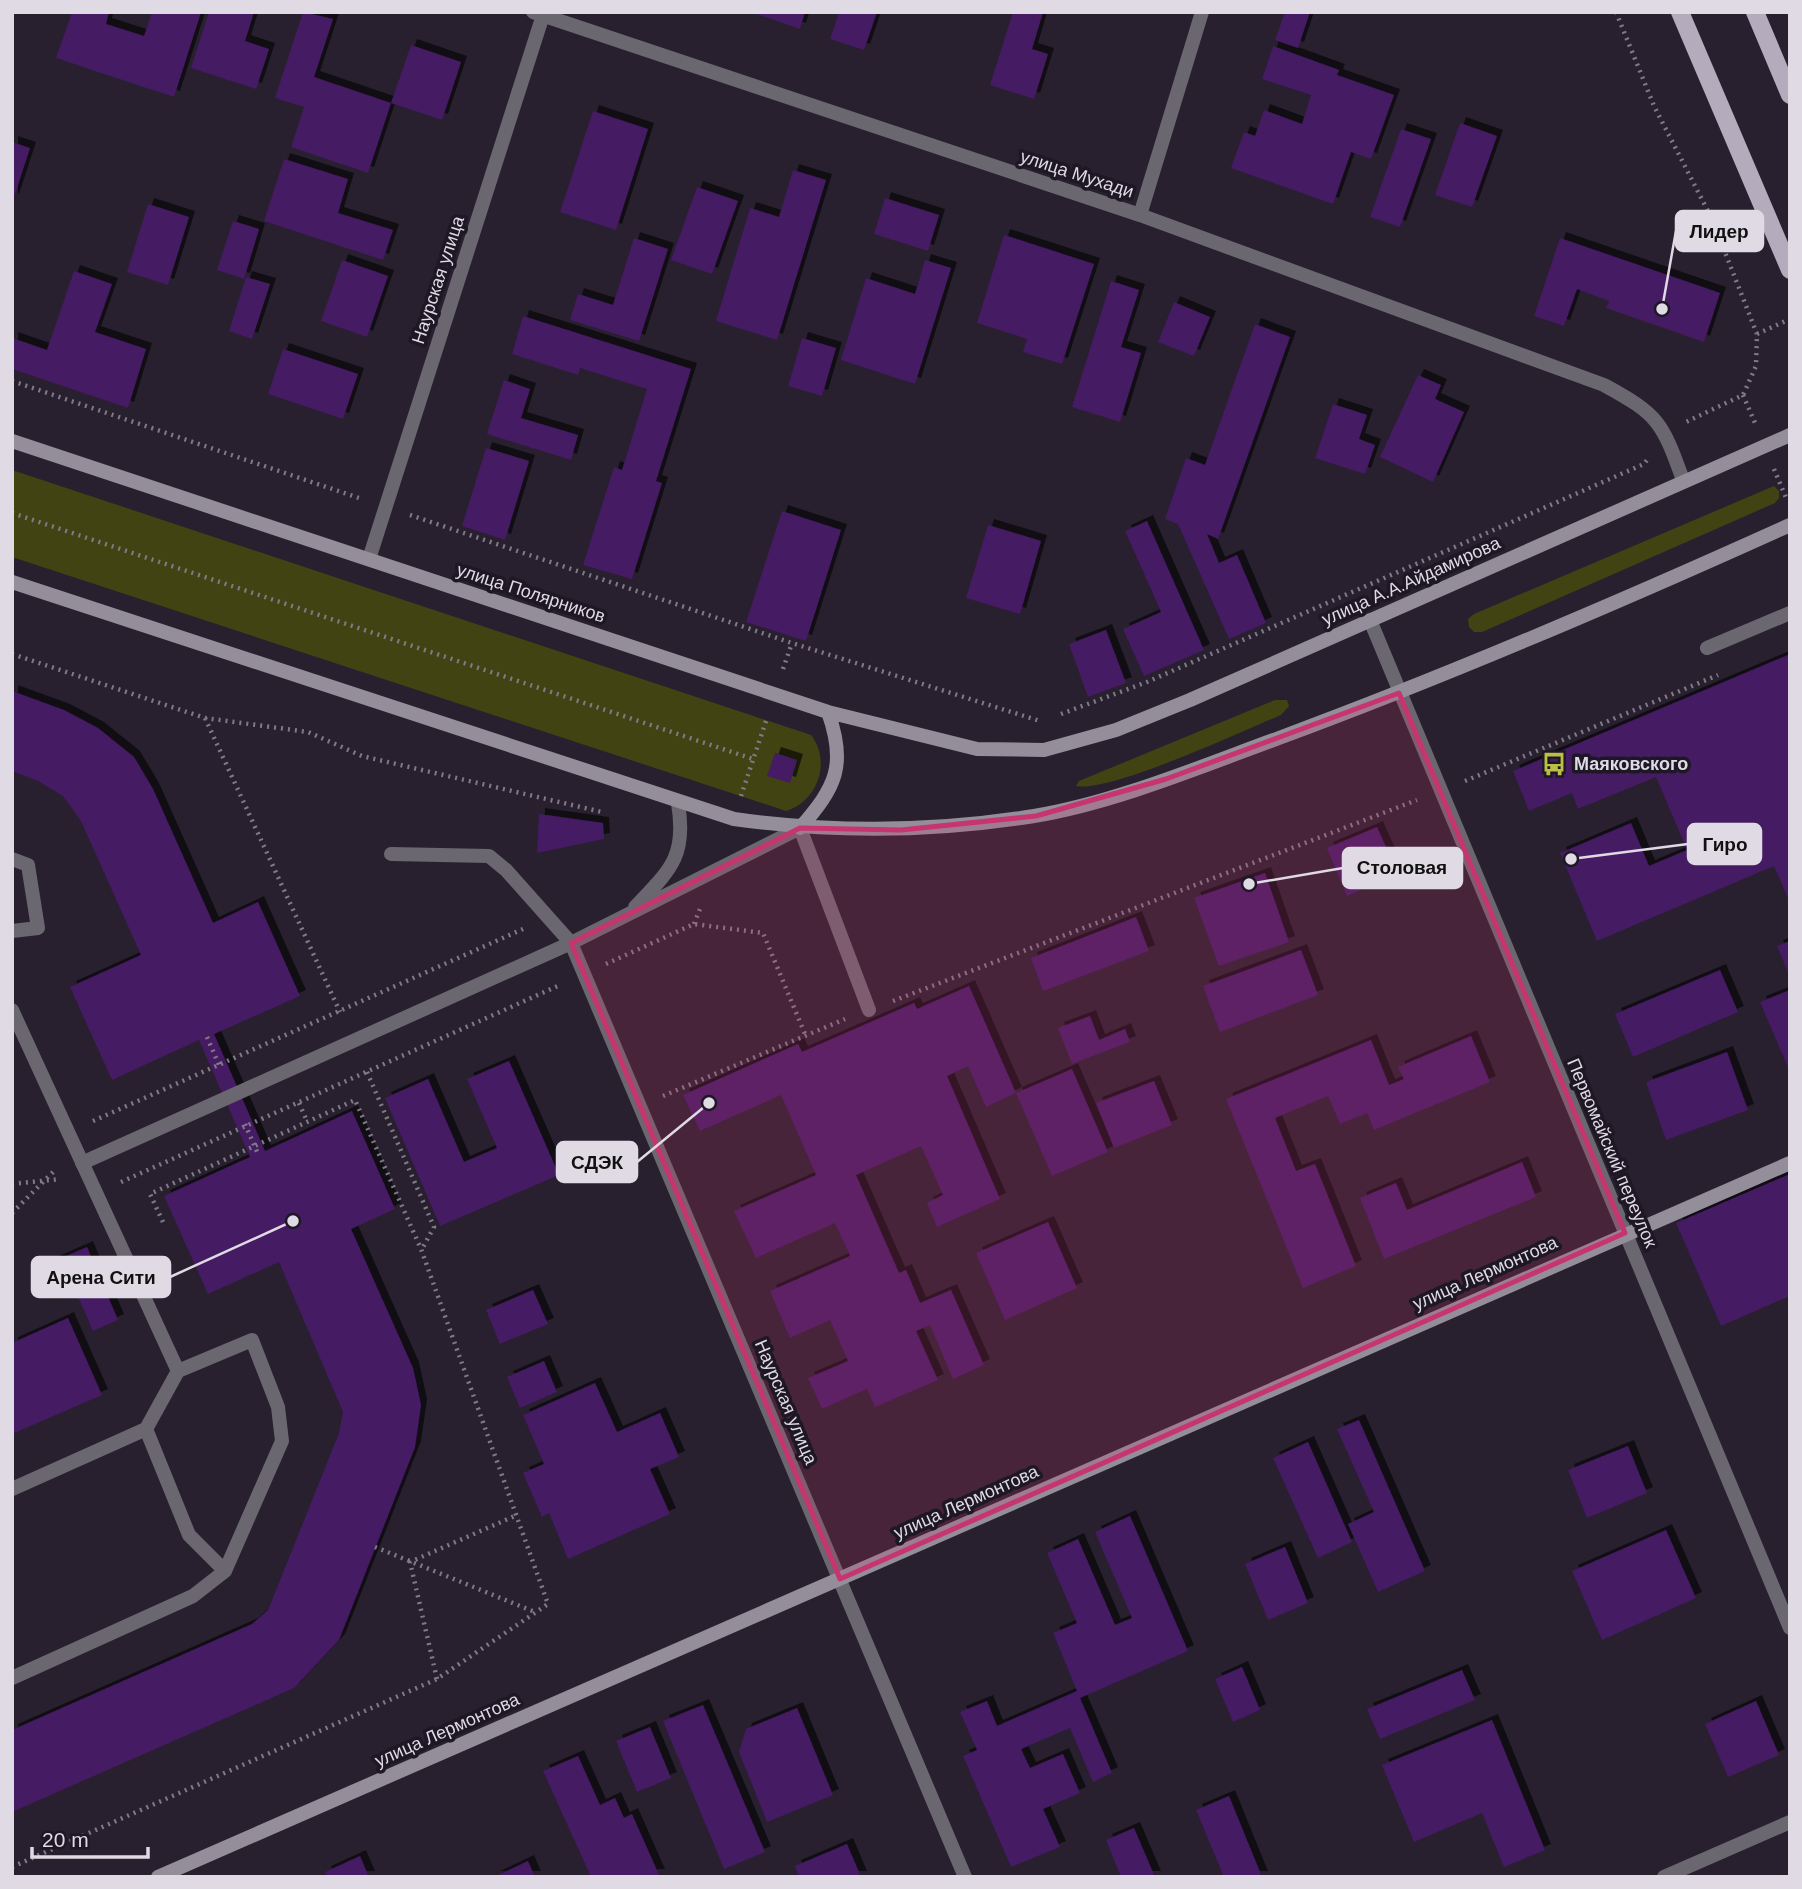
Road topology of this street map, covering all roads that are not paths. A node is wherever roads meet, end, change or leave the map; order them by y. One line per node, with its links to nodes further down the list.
1 (1202, 12): 6 (street)
2 (1680, 12): 7 (main road)
3 (1755, 12): 5 (main road)
4 (540, 13): 6 (street, улица Мухади); 12 (street, Наурская улица)
5 (1790, 95)
6 (1140, 215): 10 (street, улица Мухади)
7 (1790, 270)
8 (1790, 435): 10 (main road, улица А.А.Айдамирова)
9 (12, 441): 12 (main road, улица Полярников)
10 (1684, 480): 15 (main road, улица А.А.Айдамирова)
11 (1790, 525): 17 (main road)
12 (369, 559): 18 (main road, улица Полярников)
13 (12, 582): 20 (main road)
14 (1790, 613): 16 (street)
15 (1370, 620): 17 (street, Первомайский переулок); 19 (main road, улица А.А.Айдамирова)
16 (1707, 648)
17 (1399, 693): 21 (main road); 31 (street, Первомайский переулок)
18 (828, 712): 19 (main road, улица Полярников); 21 (main road)
19 (1044, 750)
20 (678, 803): 21 (main road); 24 (street)
21 (800, 828): 24 (street); 28 (street)
22 (391, 854): 26 (street, Наурская улица)
23 (12, 859): 25 (street)
24 (627, 915): 26 (street)
25 (12, 931)
26 (571, 943): 29 (street); 36 (street, Наурская улица)
27 (12, 1010): 29 (street)
28 (869, 1010)
29 (82, 1163): 32 (street)
30 (1790, 1163): 31 (main road, улица Лермонтова)
31 (1625, 1233): 36 (main road, улица Лермонтова); 37 (street, Первомайский переулок)
32 (178, 1371): 33 (street); 35 (street)
33 (145, 1429): 34 (street); 35 (street)
34 (12, 1489)
35 (226, 1571): 38 (street)
36 (840, 1579): 40 (main road, улица Лермонтова); 41 (street, Наурская улица)
37 (1790, 1628)
38 (12, 1678)
39 (1790, 1822): 42 (street)
40 (158, 1877)
41 (965, 1877)
42 (1664, 1877)

